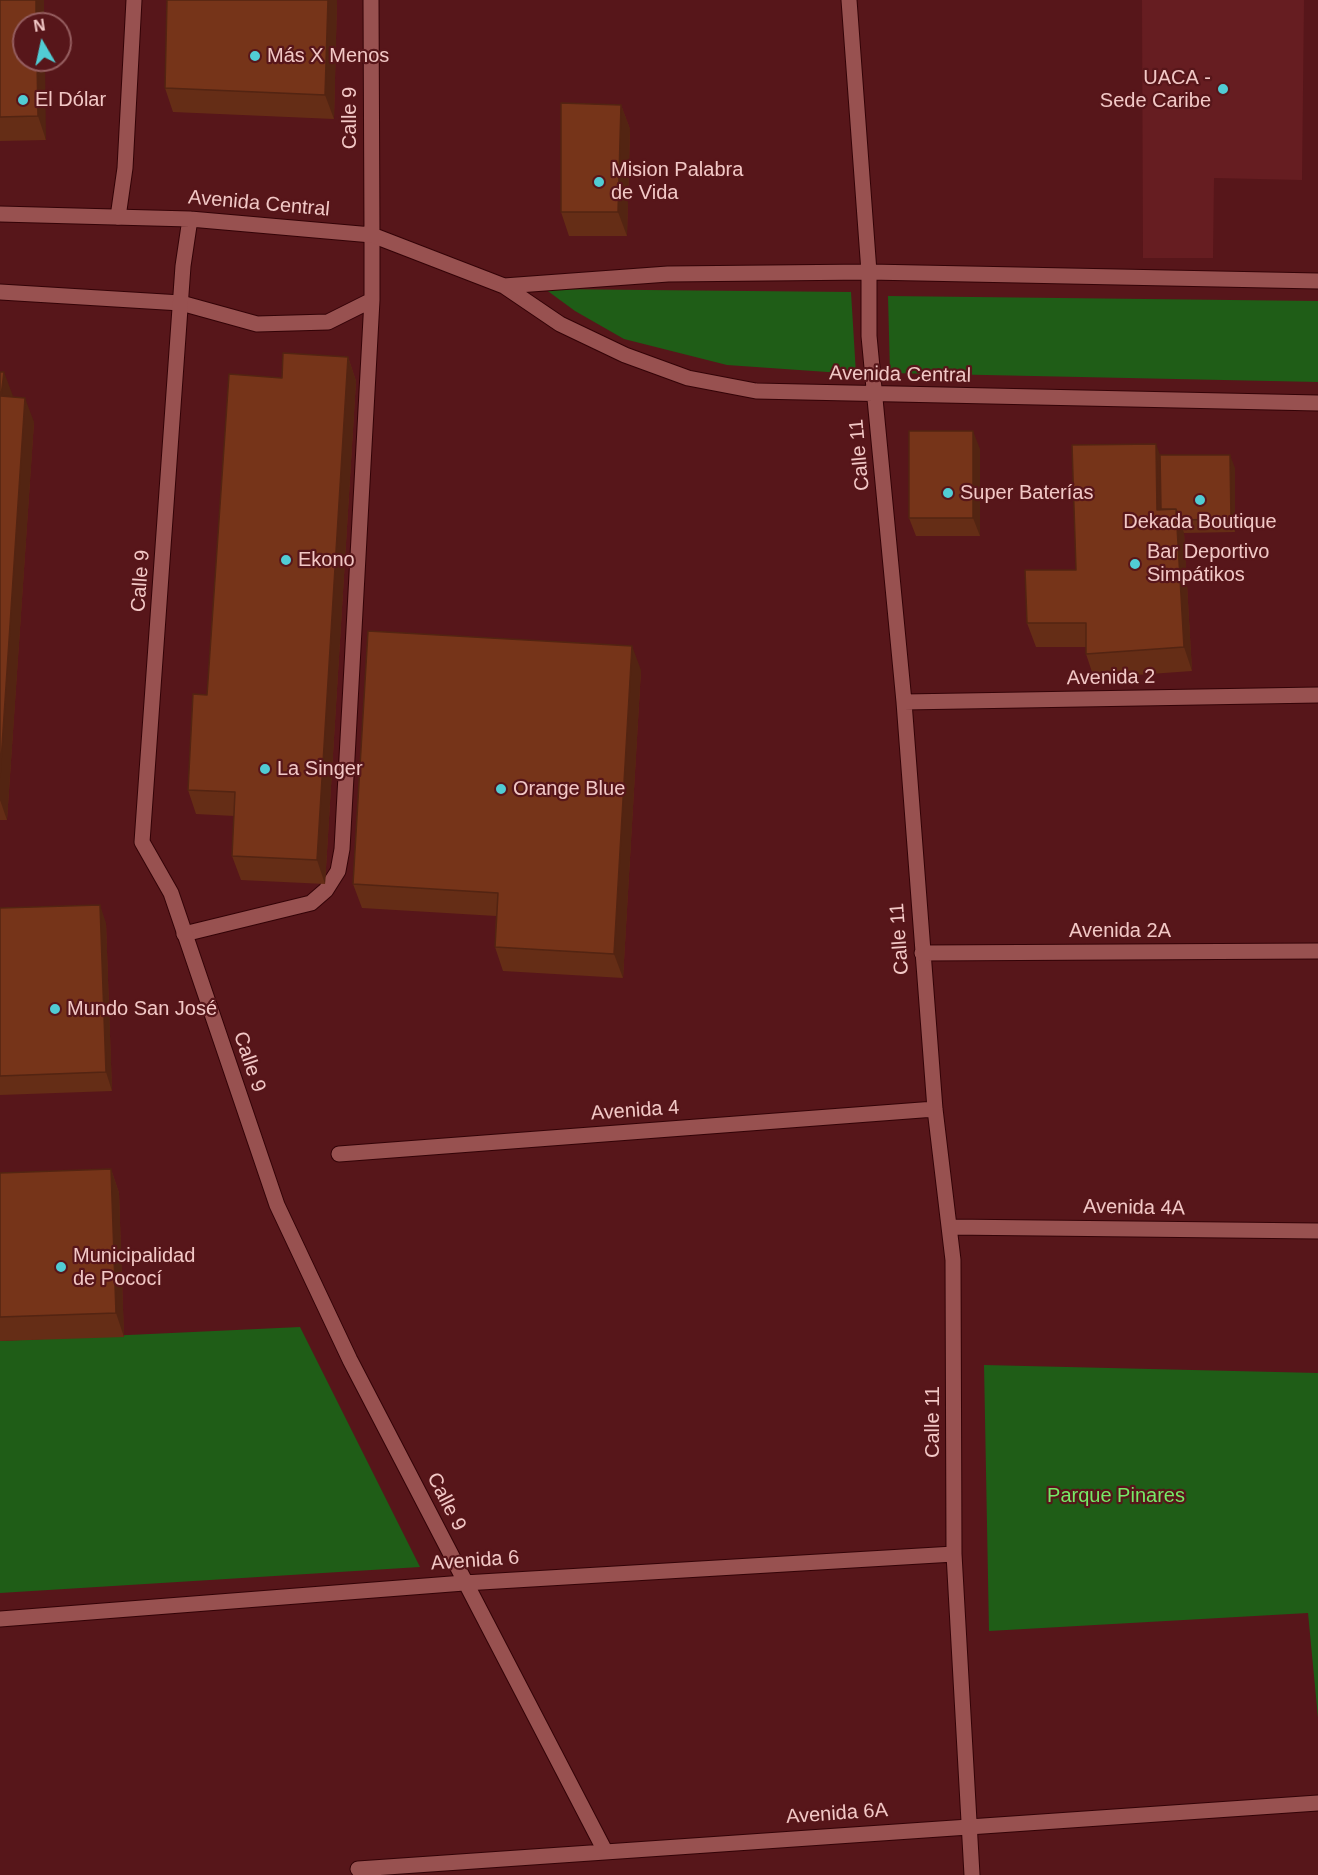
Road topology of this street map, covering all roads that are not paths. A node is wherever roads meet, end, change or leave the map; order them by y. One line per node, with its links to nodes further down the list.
1 (134, 0): 5 (street)
2 (371, 0): 7 (street, Calle 9)
3 (849, 0): 8 (street, Calle 11)
4 (0, 214): 5 (street, Avenida Central)
5 (118, 217): 6 (street, Avenida Central)
6 (190, 219): 7 (street, Avenida Central); 13 (street, Calle 9)
7 (372, 235): 10 (street, Avenida Central); 12 (street, Calle 9)
8 (869, 272): 9 (street, Avenida Central); 10 (street, Avenida Central); 14 (street, Calle 11)
9 (1318, 281)
10 (504, 286): 14 (street, Avenida Central)
11 (0, 292): 13 (street)
12 (372, 300): 13 (street); 18 (street, Calle 9)
13 (180, 303): 18 (street, Calle 9)
14 (875, 396): 15 (street, Avenida Central); 17 (street, Calle 11)
15 (1318, 403)
16 (1318, 695): 17 (street, Avenida 2)
17 (904, 702): 20 (street, Calle 11)
18 (184, 934): 26 (street, Calle 9)
19 (1318, 951): 20 (street, Avenida 2A)
20 (922, 953): 21 (street, Calle 11)
21 (935, 1109): 22 (street, Avenida 4); 23 (street, Calle 11)
22 (339, 1154)
23 (949, 1227): 24 (street, Avenida 4A); 25 (street, Calle 11)
24 (1318, 1231)
25 (954, 1554): 26 (street, Avenida 6); 29 (street, Calle 11)
26 (464, 1583): 27 (street, Avenida 6); 30 (street, Calle 9)
27 (0, 1619)
28 (1318, 1803): 29 (street, Avenida 6A)
29 (970, 1826): 30 (street, Avenida 6A); 32 (street, Calle 11)
30 (605, 1851): 31 (street, Avenida 6A)
31 (358, 1869)
32 (972, 1875)

